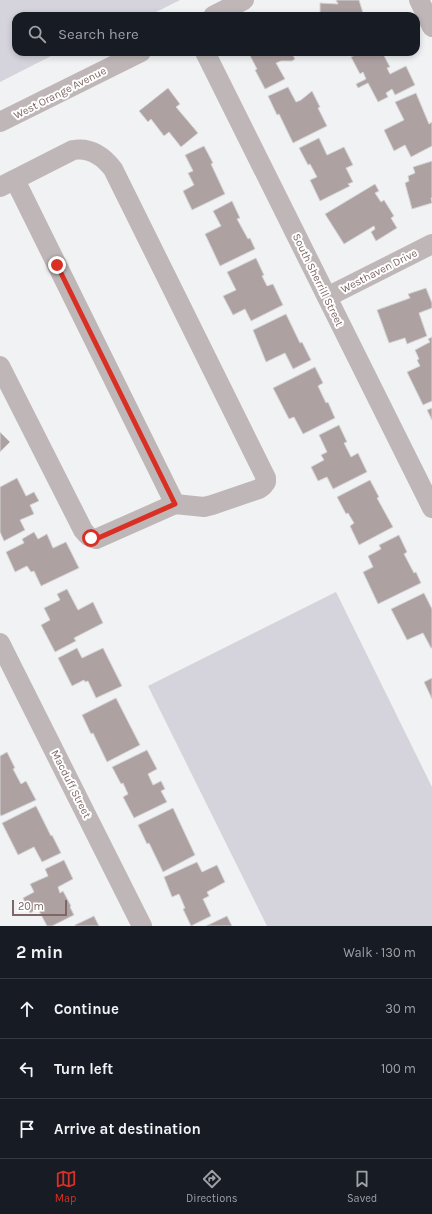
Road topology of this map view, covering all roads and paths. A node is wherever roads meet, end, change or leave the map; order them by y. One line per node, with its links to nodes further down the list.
1 (244, 0): 3 (street)
2 (419, 0): 4 (street)
3 (221, 12)
4 (432, 27)
5 (133, 56): 7 (street, West Orange Avenue)
6 (207, 56): 10 (street, South Sherrill Street)
7 (0, 122)
8 (7, 183): 12 (street); 12 (street)
9 (432, 244): 10 (street, Westhaven Drive)
10 (327, 297): 13 (street, South Sherrill Street)
11 (0, 366): 12 (street)
12 (175, 504)
13 (432, 508)
14 (0, 643): 15 (street, Macduff Street)
15 (142, 926)

